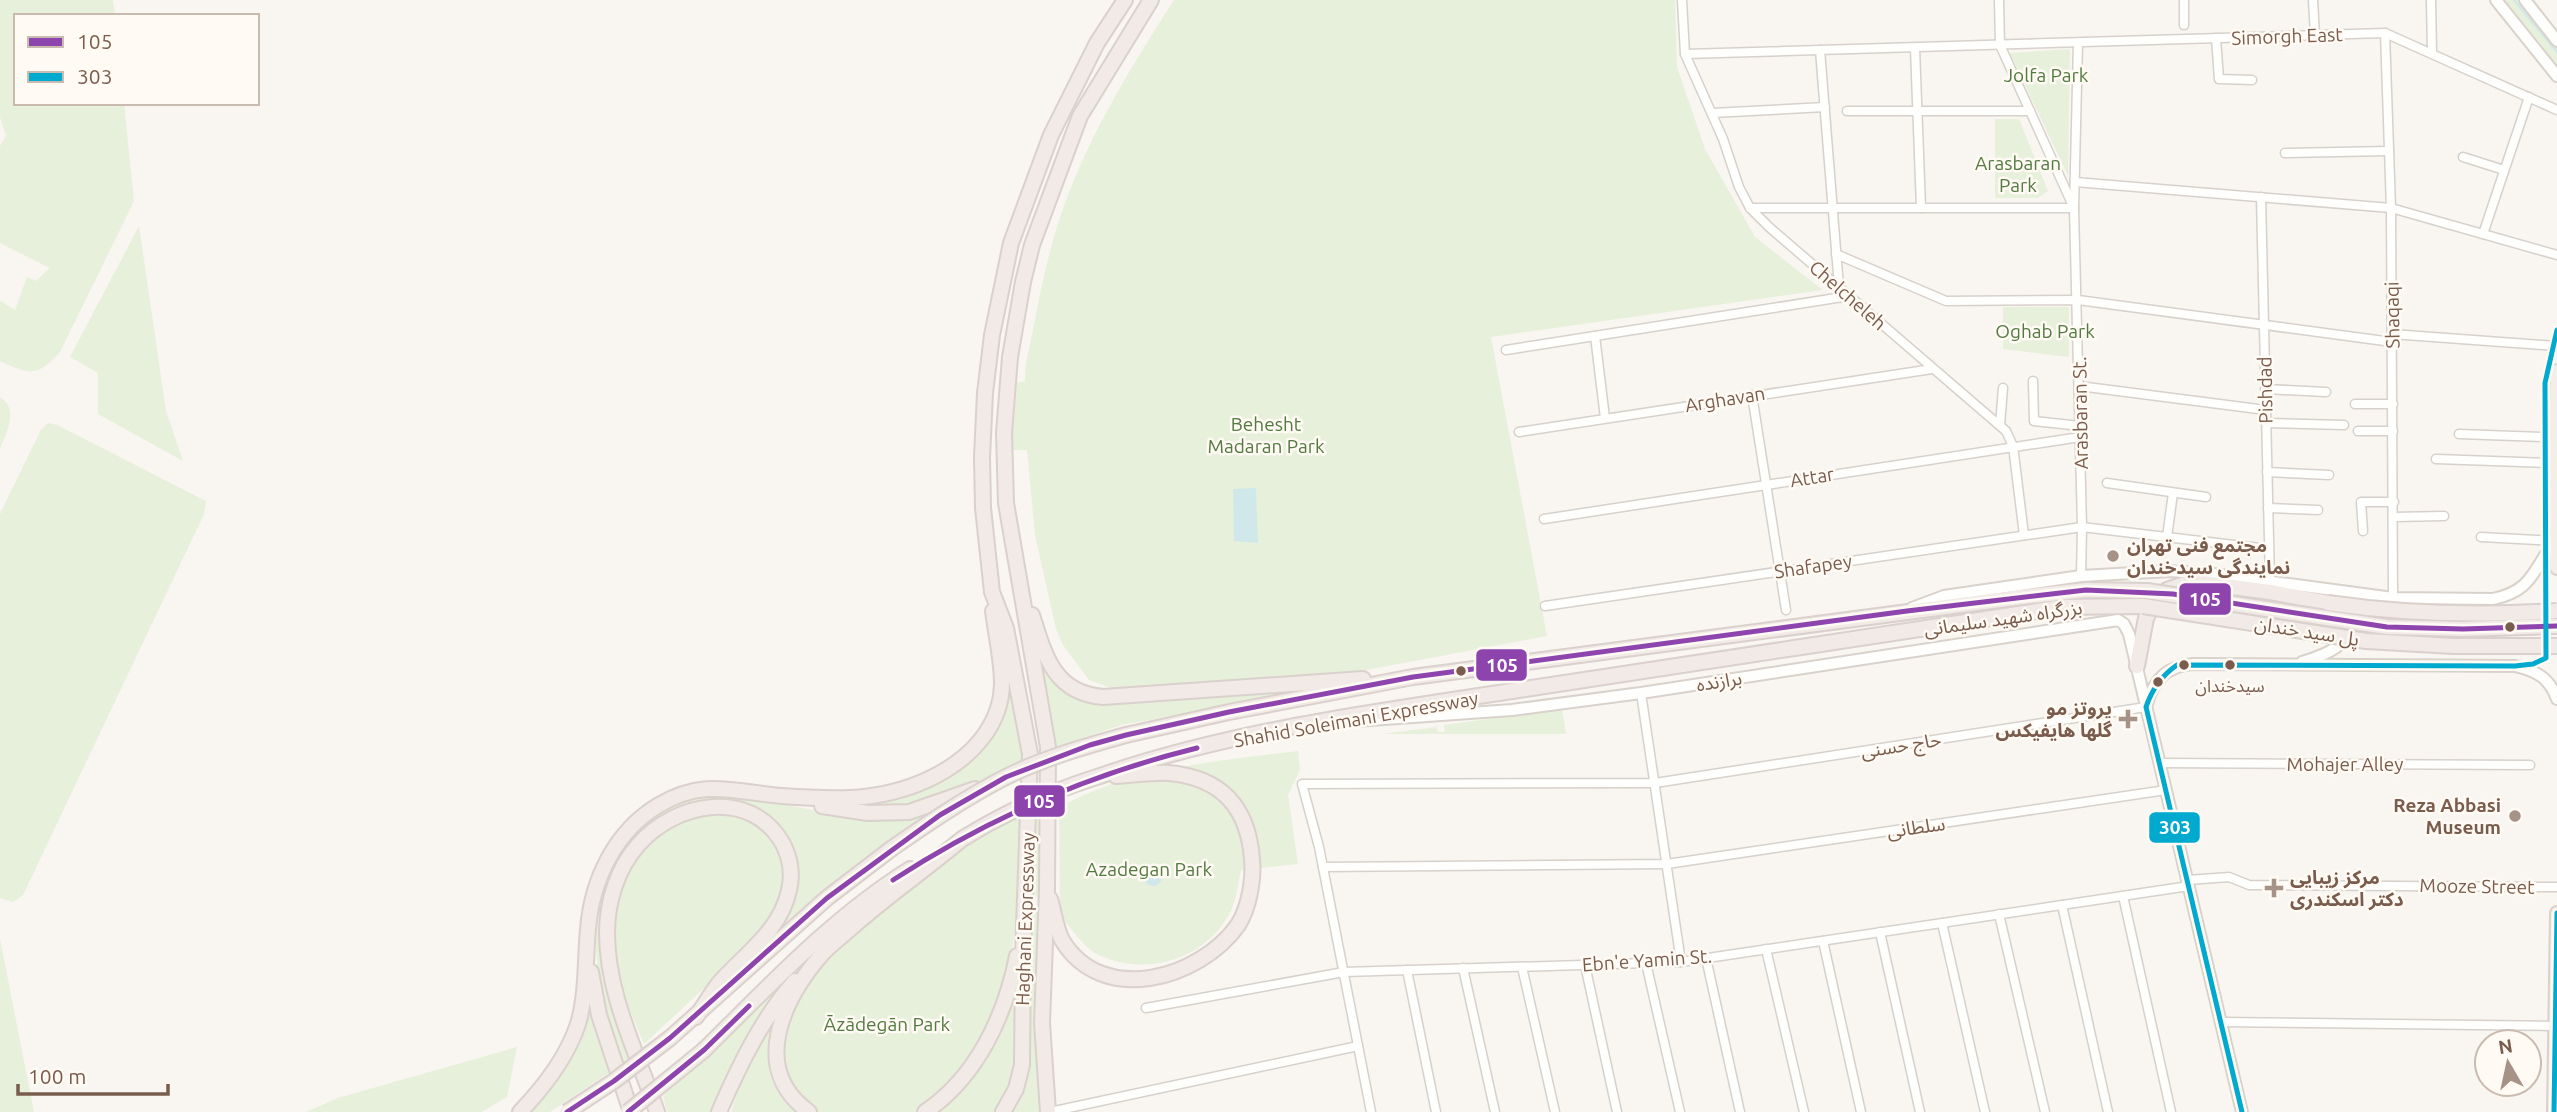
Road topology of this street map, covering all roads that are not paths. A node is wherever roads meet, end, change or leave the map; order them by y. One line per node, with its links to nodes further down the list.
1 (1125, 0): 102 (highway, Haghani Expressway)
2 (1150, 0): 99 (highway, Haghani Expressway)
3 (1682, 0): 20 (street, Chelcheleh)
4 (1999, 0): 16 (street)
5 (2184, 0): 10 (street)
6 (2314, 0): 12 (street)
7 (2431, 0): 19 (street)
8 (2497, 0): 21 (main road)
9 (2525, 0): 14 (main road)
10 (2184, 25)
11 (2385, 33): 12 (street, Simorgh East); 19 (street, Simorgh East); 30 (street, Shaqaqi)
12 (2315, 35): 13 (street, Simorgh East)
13 (2216, 38): 15 (street, Simorgh East); 22 (street)
14 (2557, 41)
15 (2078, 43): 16 (street, Simorgh East); 34 (street, Arasbaran St.)
16 (2000, 45): 17 (street, Simorgh East); 28 (street, Arasbaran St.)
17 (1915, 48): 18 (street, Simorgh East); 27 (street)
18 (1820, 50): 20 (street, Simorgh East); 24 (street)
19 (2432, 52): 23 (street, Simorgh East)
20 (1685, 54): 29 (street, Chelcheleh)
21 (2557, 76)
22 (2252, 80)
23 (2529, 97): 25 (street, Simorgh East); 33 (street)
24 (1825, 107): 29 (street); 37 (street)
25 (2557, 110)
26 (1847, 111): 27 (street)
27 (1918, 111): 28 (street); 38 (street)
28 (2030, 111): 39 (street, Arasbaran St.)
29 (1712, 113): 36 (street, Chelcheleh)
30 (2389, 151): 31 (street); 40 (street, Shaqaqi)
31 (2285, 153)
32 (2463, 157): 33 (street)
33 (2504, 170): 41 (street)
34 (2076, 182): 35 (street); 39 (street, Arasbaran St.)
35 (2261, 197): 40 (street); 47 (street, Pishdad)
36 (1750, 208): 37 (street); 44 (street, Chelcheleh)
37 (1833, 208): 38 (street); 42 (street)
38 (1922, 208): 39 (street)
39 (2074, 208): 46 (street, Arasbaran St.)
40 (2391, 208): 41 (street); 49 (street, Shaqaqi)
41 (2483, 234): 43 (street)
42 (1836, 254): 44 (street); 46 (street)
43 (2557, 255)
44 (1839, 287): 45 (street, Chelcheleh)
45 (1849, 296): 48 (street); 52 (street, Chelcheleh)
46 (2078, 300): 47 (street); 55 (street, Arasbaran St.)
47 (2264, 325): 49 (street); 57 (street, Pishdad)
48 (1595, 336): 51 (street); 64 (street)
49 (2392, 338): 50 (street); 62 (street, Shaqaqi)
50 (2555, 345)
51 (1506, 350)
52 (1932, 369): 59 (street, Arghavan); 66 (street, Chelcheleh)
53 (2557, 371): 60 (main road)
54 (2033, 382): 68 (street)
55 (2079, 386): 63 (street); 68 (street, Arasbaran St.)
56 (2003, 388): 66 (street)
57 (2265, 389): 58 (street); 63 (street, Pishdad)
58 (2326, 392)
59 (1752, 394): 64 (street, Arghavan); 81 (street)
60 (2556, 401): 74 (main road)
61 (2355, 404): 62 (street)
62 (2393, 404): 70 (street, Shaqaqi)
63 (2266, 410): 65 (street, Pishdad)
64 (1605, 418): 71 (street, Arghavan)
65 (2266, 422): 67 (street); 78 (street, Pishdad)
66 (2000, 425): 75 (street, Chelcheleh)
67 (2344, 425)
68 (2080, 426): 73 (street, Arasbaran St.)
69 (2358, 431): 70 (street)
70 (2393, 431): 84 (street, Shaqaqi)
71 (1519, 432)
72 (2459, 434): 74 (street)
73 (2080, 437): 75 (street, Attar); 90 (street, Arasbaran St.)
74 (2549, 437): 77 (main road)
75 (2013, 446): 81 (street, Attar); 92 (street, Chelcheleh)
76 (2436, 459): 77 (street)
77 (2550, 463): 95 (main road)
78 (2267, 472): 79 (street); 85 (street, Pishdad)
79 (2329, 475)
80 (2107, 483): 82 (street)
81 (1765, 484): 89 (street, Attar); 98 (street)
82 (2173, 493): 83 (street); 93 (street)
83 (2206, 497)
84 (2394, 502): 88 (street, Shaqaqi); 91 (street)
85 (2268, 508): 86 (street); 96 (street, Pishdad)
86 (2318, 510)
87 (2444, 516): 88 (street)
88 (2395, 517): 104 (street, Shaqaqi)
89 (1544, 519)
90 (2082, 527): 92 (street, Shafapey); 93 (street, Shafapey); 100 (street, Arasbaran St.)
91 (2363, 531)
92 (2024, 536): 98 (street, Shafapey)
93 (2167, 537): 96 (street, Shafapey)
94 (2481, 537): 95 (street)
95 (2556, 541): 97 (main road); 104 (main road)
96 (2268, 549): 101 (street, Pishdad)
97 (2557, 568)
98 (1780, 570): 105 (street, Shafapey); 107 (street)
99 (1018, 571): 114 (highway); 131 (highway, Haghani Expressway)
100 (2081, 576): 101 (main road); 108 (main road)
101 (2270, 583): 103 (main road)
102 (992, 592): 125 (highway); 136 (highway, Haghani Expressway)
103 (2328, 596): 104 (main road); 109 (highway, bridge); 112 (main road); 113 (highway)
104 (2393, 598)
105 (1545, 606)
106 (2143, 606): 111 (highway, پل سید خندان, bridge); 118 (highway, بزرگراه شهید سلیمانی)
107 (1786, 610)
108 (1907, 611): 110 (highway, بزرگراه شهید سلیمانی, bridge); 114 (highway, Shahid Soleimani Expressway)
109 (2557, 611)
110 (2557, 626)
111 (2557, 646)
112 (2291, 665): 116 (main road); 117 (main road)
113 (2137, 666): 115 (main road, برازنده); 117 (main road)
114 (1413, 677): 122 (highway, Shahid Soleimani Expressway, bridge)
115 (1641, 693): 118 (main road, برازنده); 123 (street)
116 (2557, 699)
117 (2146, 707): 119 (main road); 123 (street, حاج حسنی)
118 (1312, 724): 121 (highway, Shahid Soleimani Expressway)
119 (2160, 763): 120 (street, Mohajer Alley); 124 (main road)
120 (2530, 765)
121 (1101, 776): 126 (highway, bridge); 131 (highway)
122 (1006, 777): 125 (highway); 152 (highway, bridge)
123 (1655, 783): 127 (street); 128 (street, حاج حسنی)
124 (2166, 790): 127 (street, سلطانی); 129 (main road)
125 (781, 796): 141 (highway)
126 (962, 839): 142 (highway); 158 (highway, bridge)
127 (1667, 864): 128 (street, سلطانی); 144 (street)
128 (1323, 867): 150 (street)
129 (2189, 883): 130 (street, Mooze Street); 132 (street, Ebn'e Yamin St.); 153 (main road)
130 (2557, 887)
131 (1047, 889): 164 (highway, Haghani Expressway)
132 (2123, 896): 133 (street, Ebn'e Yamin St.); 178 (street)
133 (2062, 905): 135 (street, Ebn'e Yamin St.); 177 (street)
134 (2557, 913): 154 (main road)
135 (1999, 914): 137 (street, Ebn'e Yamin St.); 176 (street)
136 (1024, 917): 162 (highway); 163 (highway, Haghani Expressway)
137 (1942, 923): 138 (street, Ebn'e Yamin St.); 175 (street)
138 (1880, 932): 139 (street, Ebn'e Yamin St.); 174 (street)
139 (1823, 941): 140 (street, Ebn'e Yamin St.); 173 (street)
140 (1766, 949): 143 (street, Ebn'e Yamin St.); 172 (street)
141 (588, 954): 156 (highway); 158 (highway)
142 (822, 954): 160 (highway); 161 (highway)
143 (1706, 958): 144 (street, Ebn'e Yamin St.); 171 (street)
144 (1681, 962): 145 (street, Ebn'e Yamin St.)
145 (1646, 963): 146 (street, Ebn'e Yamin St.); 170 (street)
146 (1584, 965): 147 (street, Ebn'e Yamin St.); 169 (street)
147 (1522, 967): 148 (street, Ebn'e Yamin St.); 168 (street)
148 (1463, 968): 149 (street, Ebn'e Yamin St.); 167 (street)
149 (1407, 970): 150 (street, Ebn'e Yamin St.); 166 (street)
150 (1344, 972): 151 (street, Ebn'e Yamin St.); 155 (street)
151 (1146, 1009)
152 (696, 1017): 157 (highway, bridge); 159 (highway)
153 (2221, 1022): 154 (street); 179 (main road)
154 (2555, 1026): 180 (main road)
155 (1359, 1046): 164 (street); 165 (street)
156 (520, 1112)
157 (567, 1112)
158 (630, 1112)
159 (657, 1112)
160 (719, 1112)
161 (808, 1112)
162 (925, 1112)
163 (1003, 1112)
164 (1049, 1112)
165 (1371, 1112)
166 (1436, 1112)
167 (1495, 1112)
168 (1555, 1112)
169 (1617, 1112)
170 (1680, 1112)
171 (1740, 1112)
172 (1804, 1112)
173 (1861, 1112)
174 (1920, 1112)
175 (1985, 1112)
176 (2045, 1112)
177 (2108, 1112)
178 (2171, 1112)
179 (2242, 1112)
180 (2554, 1112)

